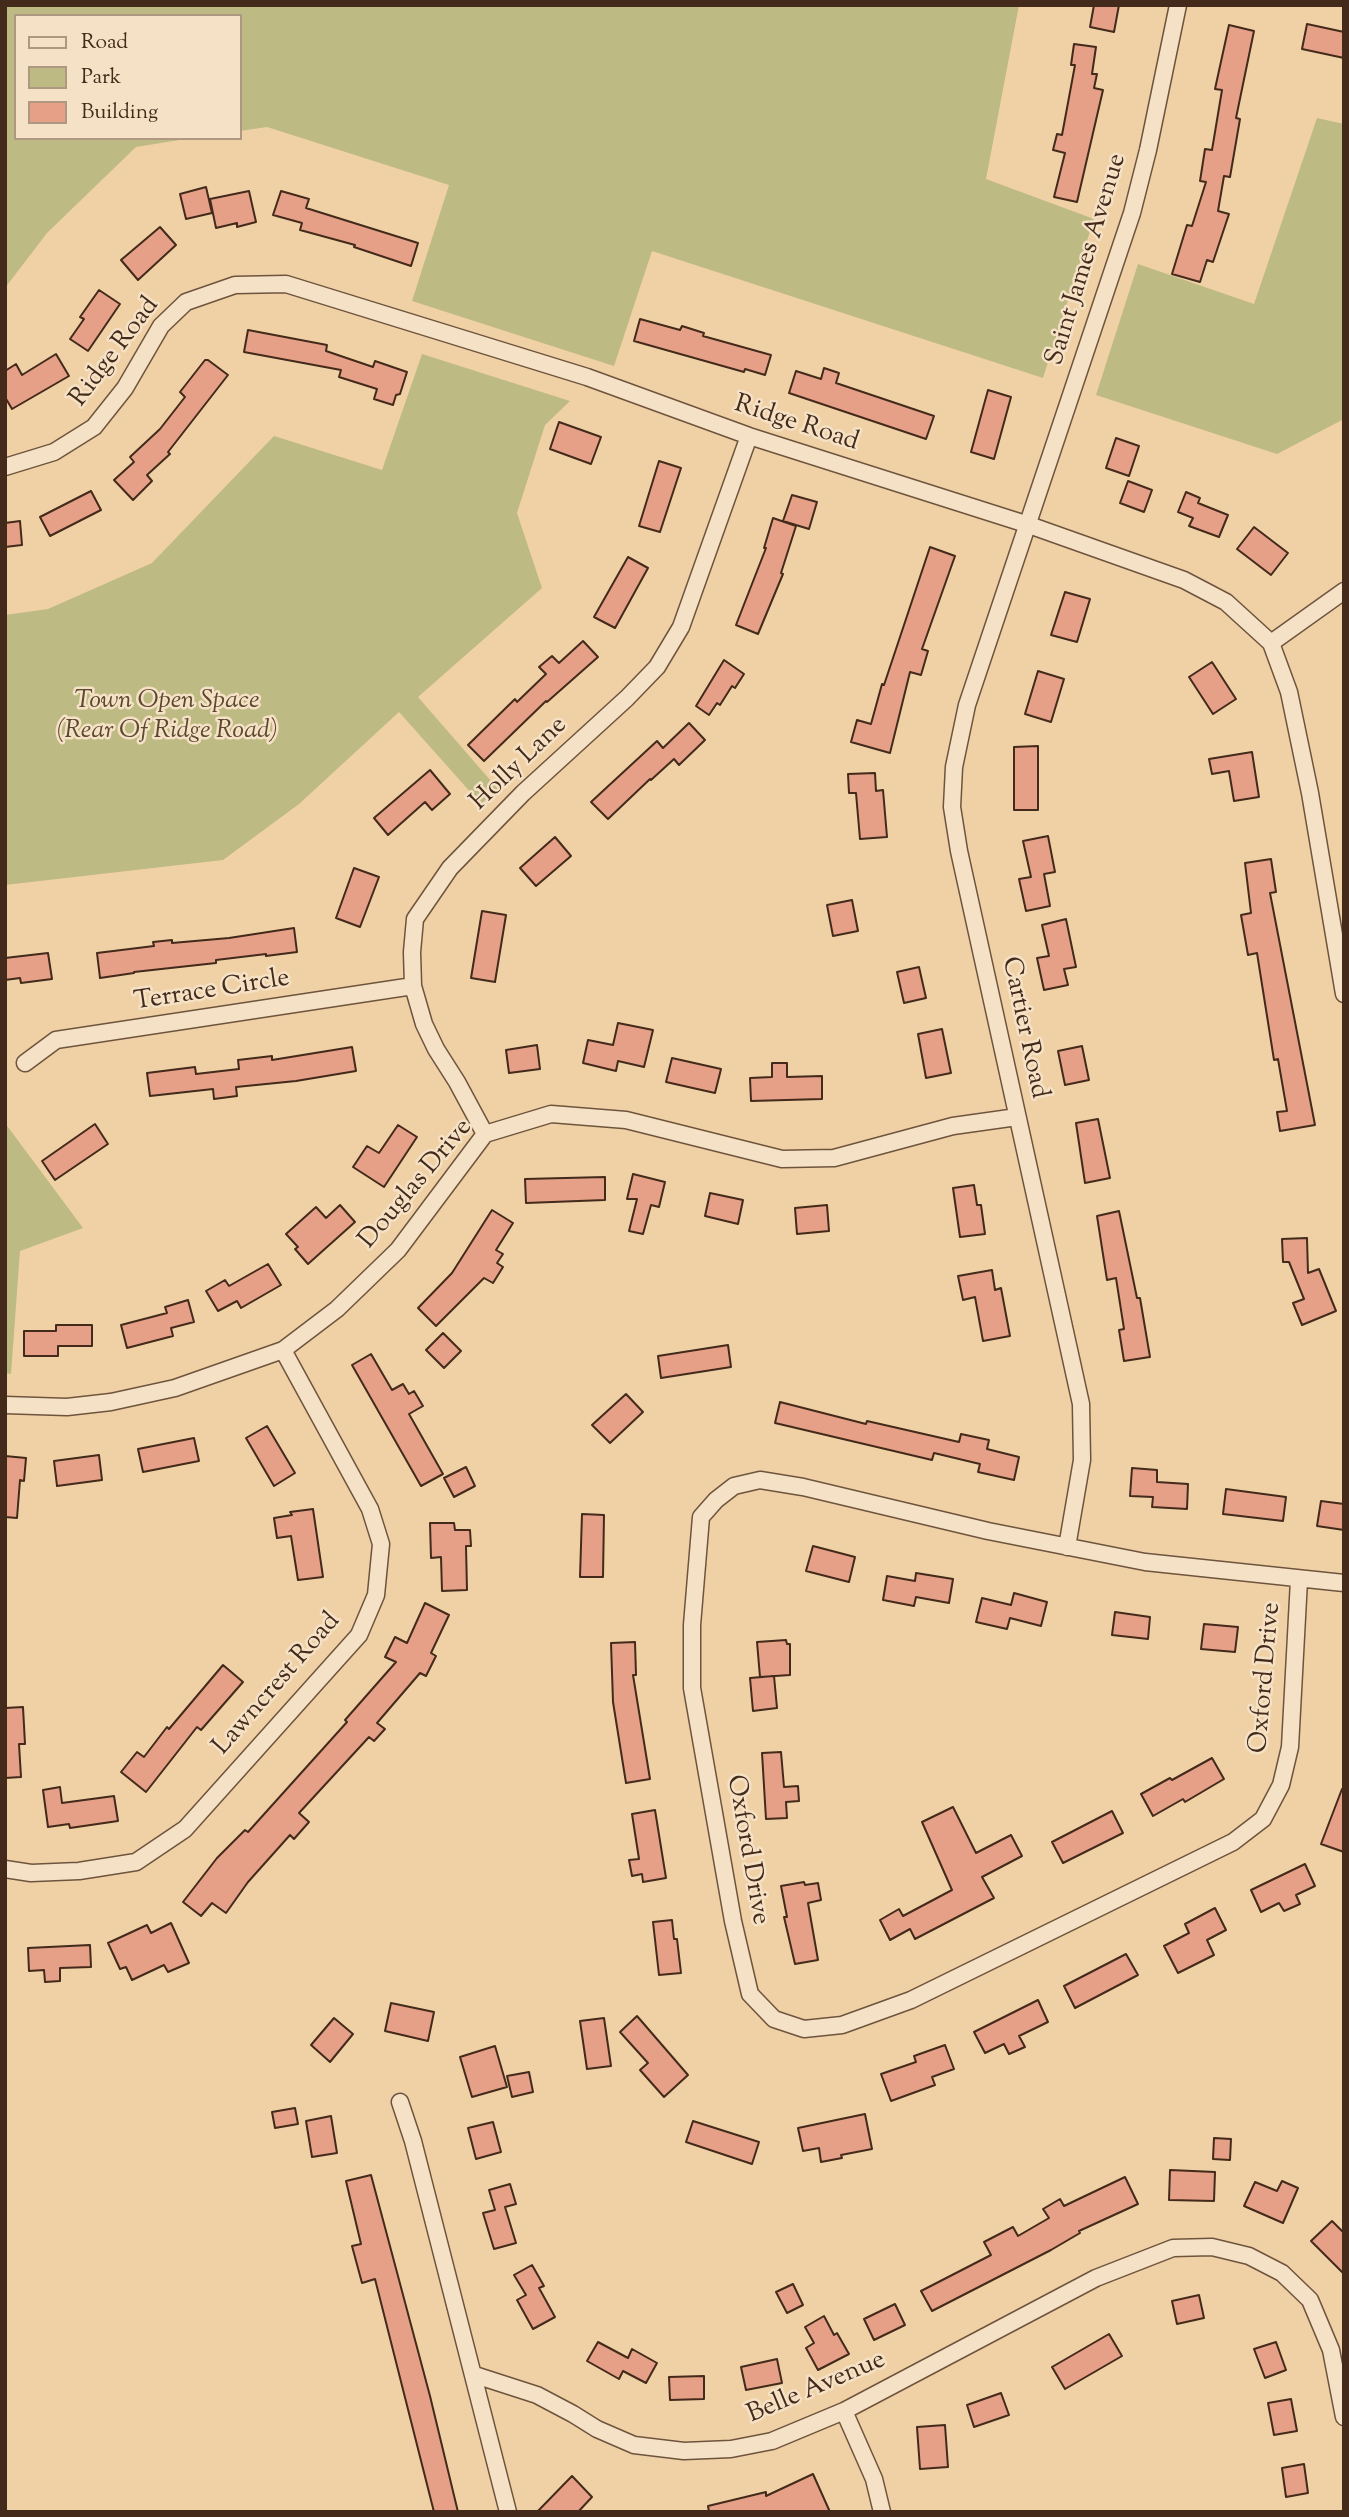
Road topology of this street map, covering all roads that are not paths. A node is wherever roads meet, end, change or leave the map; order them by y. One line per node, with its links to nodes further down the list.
1 (1178, 5): 4 (street, Saint James Avenue)
2 (749, 436): 3 (street, Ridge Road); 4 (street, Ridge Road); 8 (street, Holly Lane)
3 (5, 467)
4 (1029, 525): 6 (street, Ridge Road); 11 (street, Cartier Road)
5 (1344, 591): 6 (street)
6 (1270, 643): 7 (street, Ridge Road)
7 (1340, 954): 9 (street, Ridge Road)
8 (413, 986): 10 (street, Terrace Circle); 12 (street, Holly Lane)
9 (1344, 994)
10 (25, 1063)
11 (1017, 1116): 12 (street, Douglas Drive); 15 (street, Cartier Road)
12 (485, 1134): 13 (street, Douglas Drive)
13 (283, 1350): 14 (street, Douglas Drive); 18 (street, Lawncrest Road)
14 (5, 1405)
15 (1067, 1547): 16 (street, Oxford Drive); 16 (street, Oxford Drive)
16 (1299, 1580): 17 (street)
17 (1344, 1583)
18 (5, 1869)
19 (400, 2102): 20 (street)
20 (475, 2375): 21 (street, Belle Avenue); 23 (street)
21 (844, 2411): 22 (street, Belle Avenue); 24 (street)
22 (1344, 2417)
23 (508, 2512)
24 (883, 2512)

